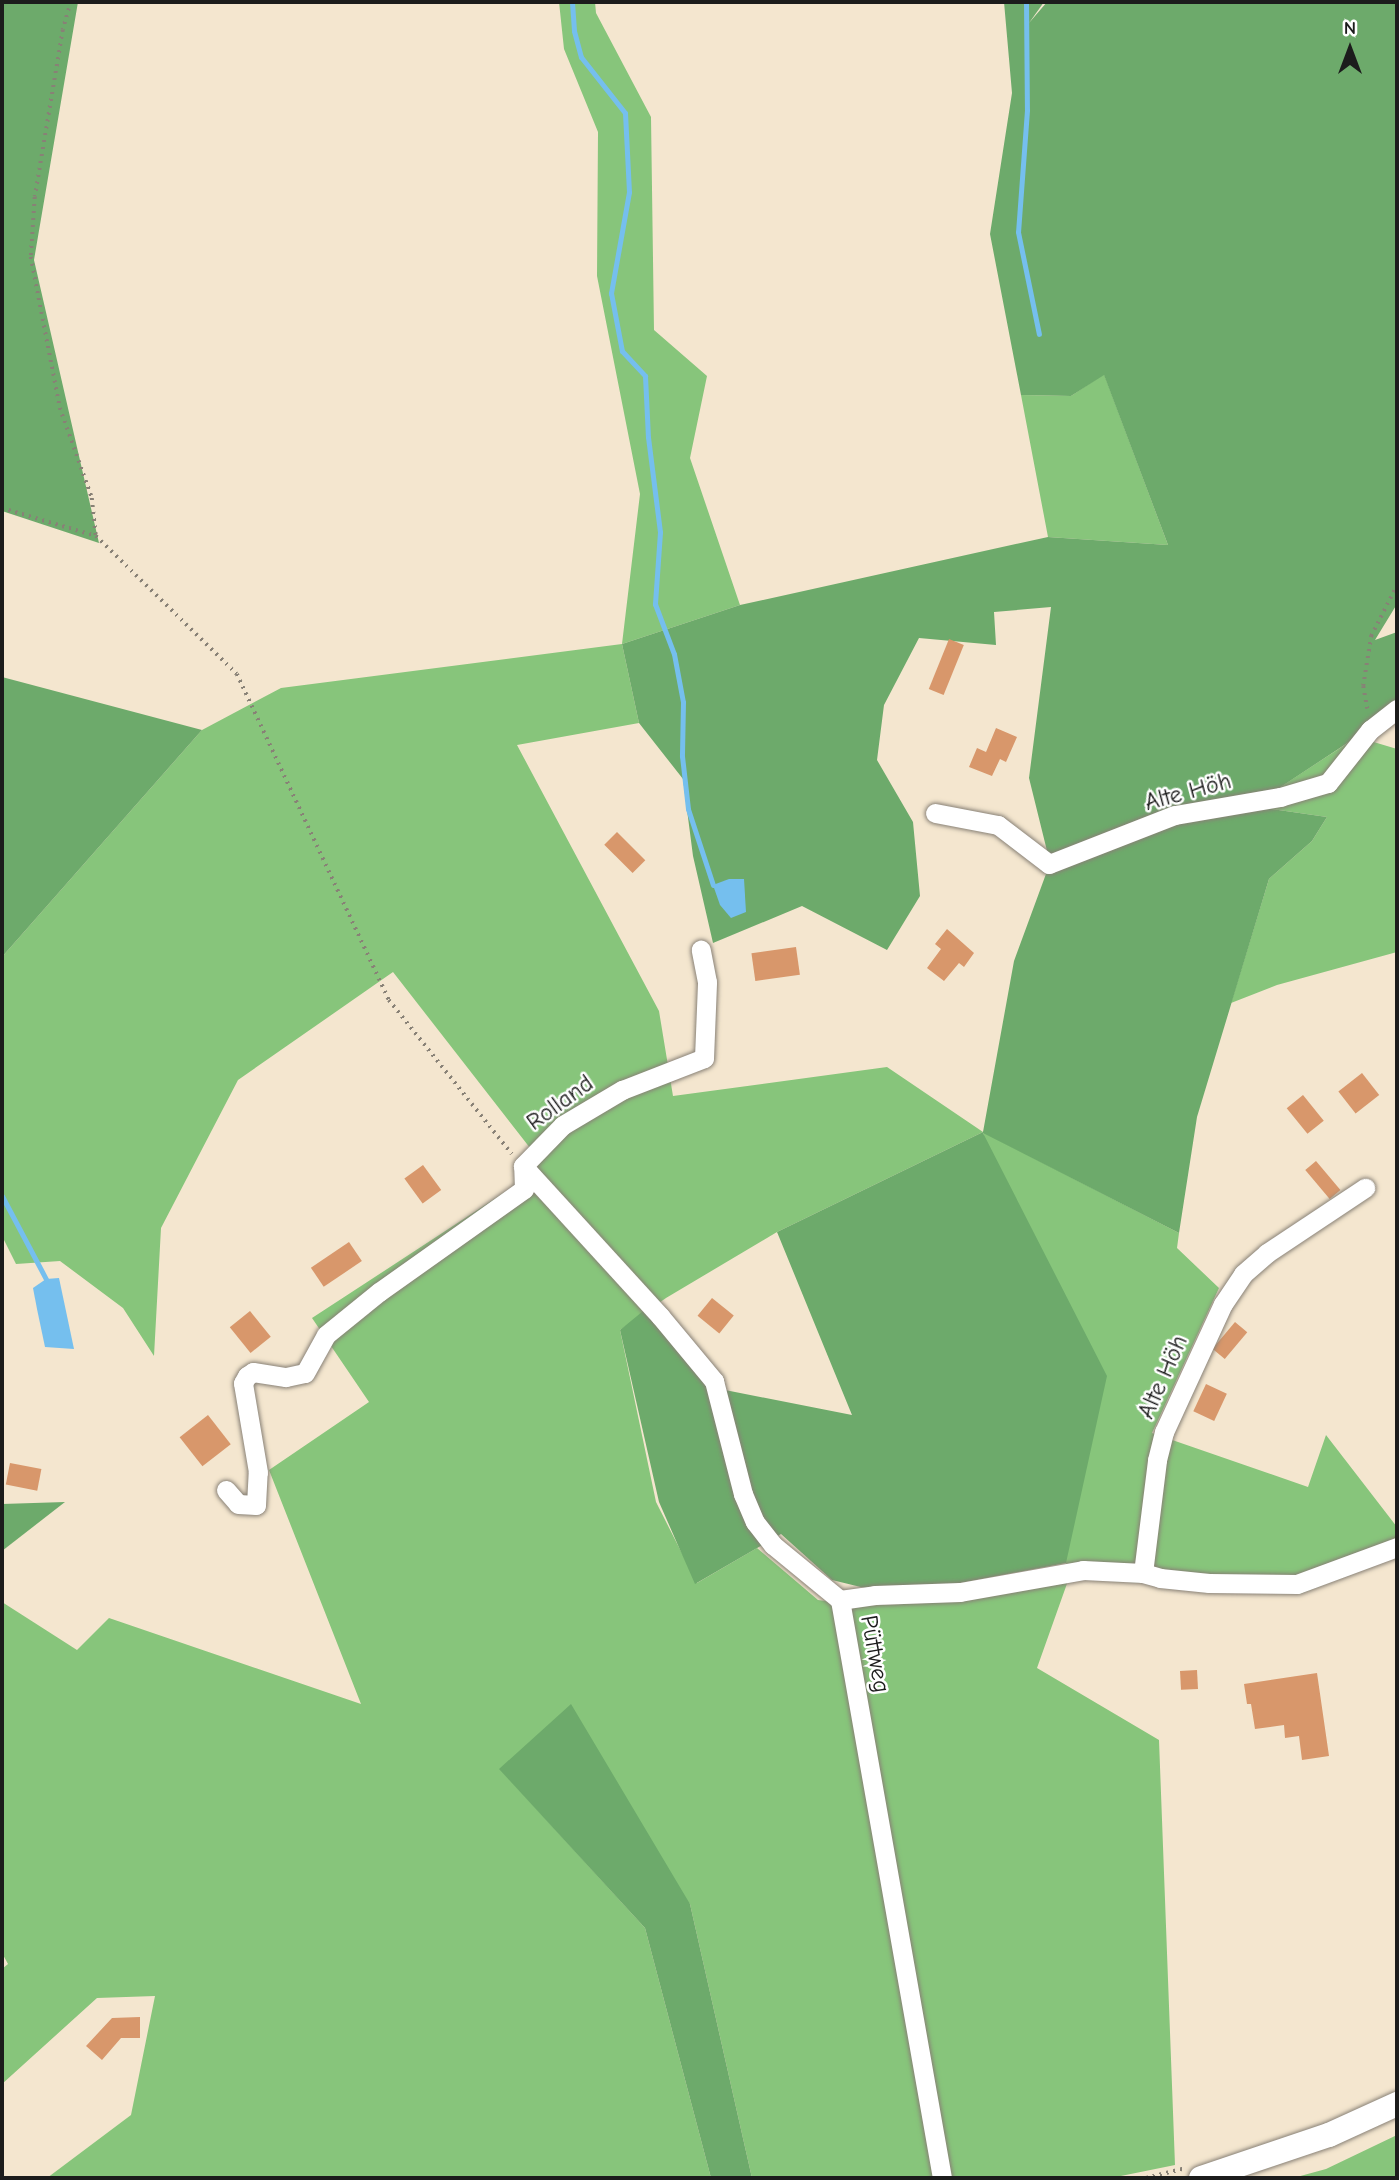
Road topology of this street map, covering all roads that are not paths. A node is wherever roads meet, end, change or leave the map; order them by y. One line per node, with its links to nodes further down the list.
1 (1397, 709): 2 (lane, Alte Höh)
2 (935, 813)
3 (701, 950): 4 (lane, Rolland)
4 (523, 1166): 6 (lane, Rolland); 9 (lane, Püttweg)
5 (1365, 1188): 8 (lane, Alte Höh)
6 (226, 1490)
7 (1397, 1547): 8 (lane)
8 (1143, 1573): 9 (lane)
9 (840, 1600): 11 (lane, Püttweg)
10 (1397, 2104): 12 (main road)
11 (942, 2178)
12 (1201, 2178)

